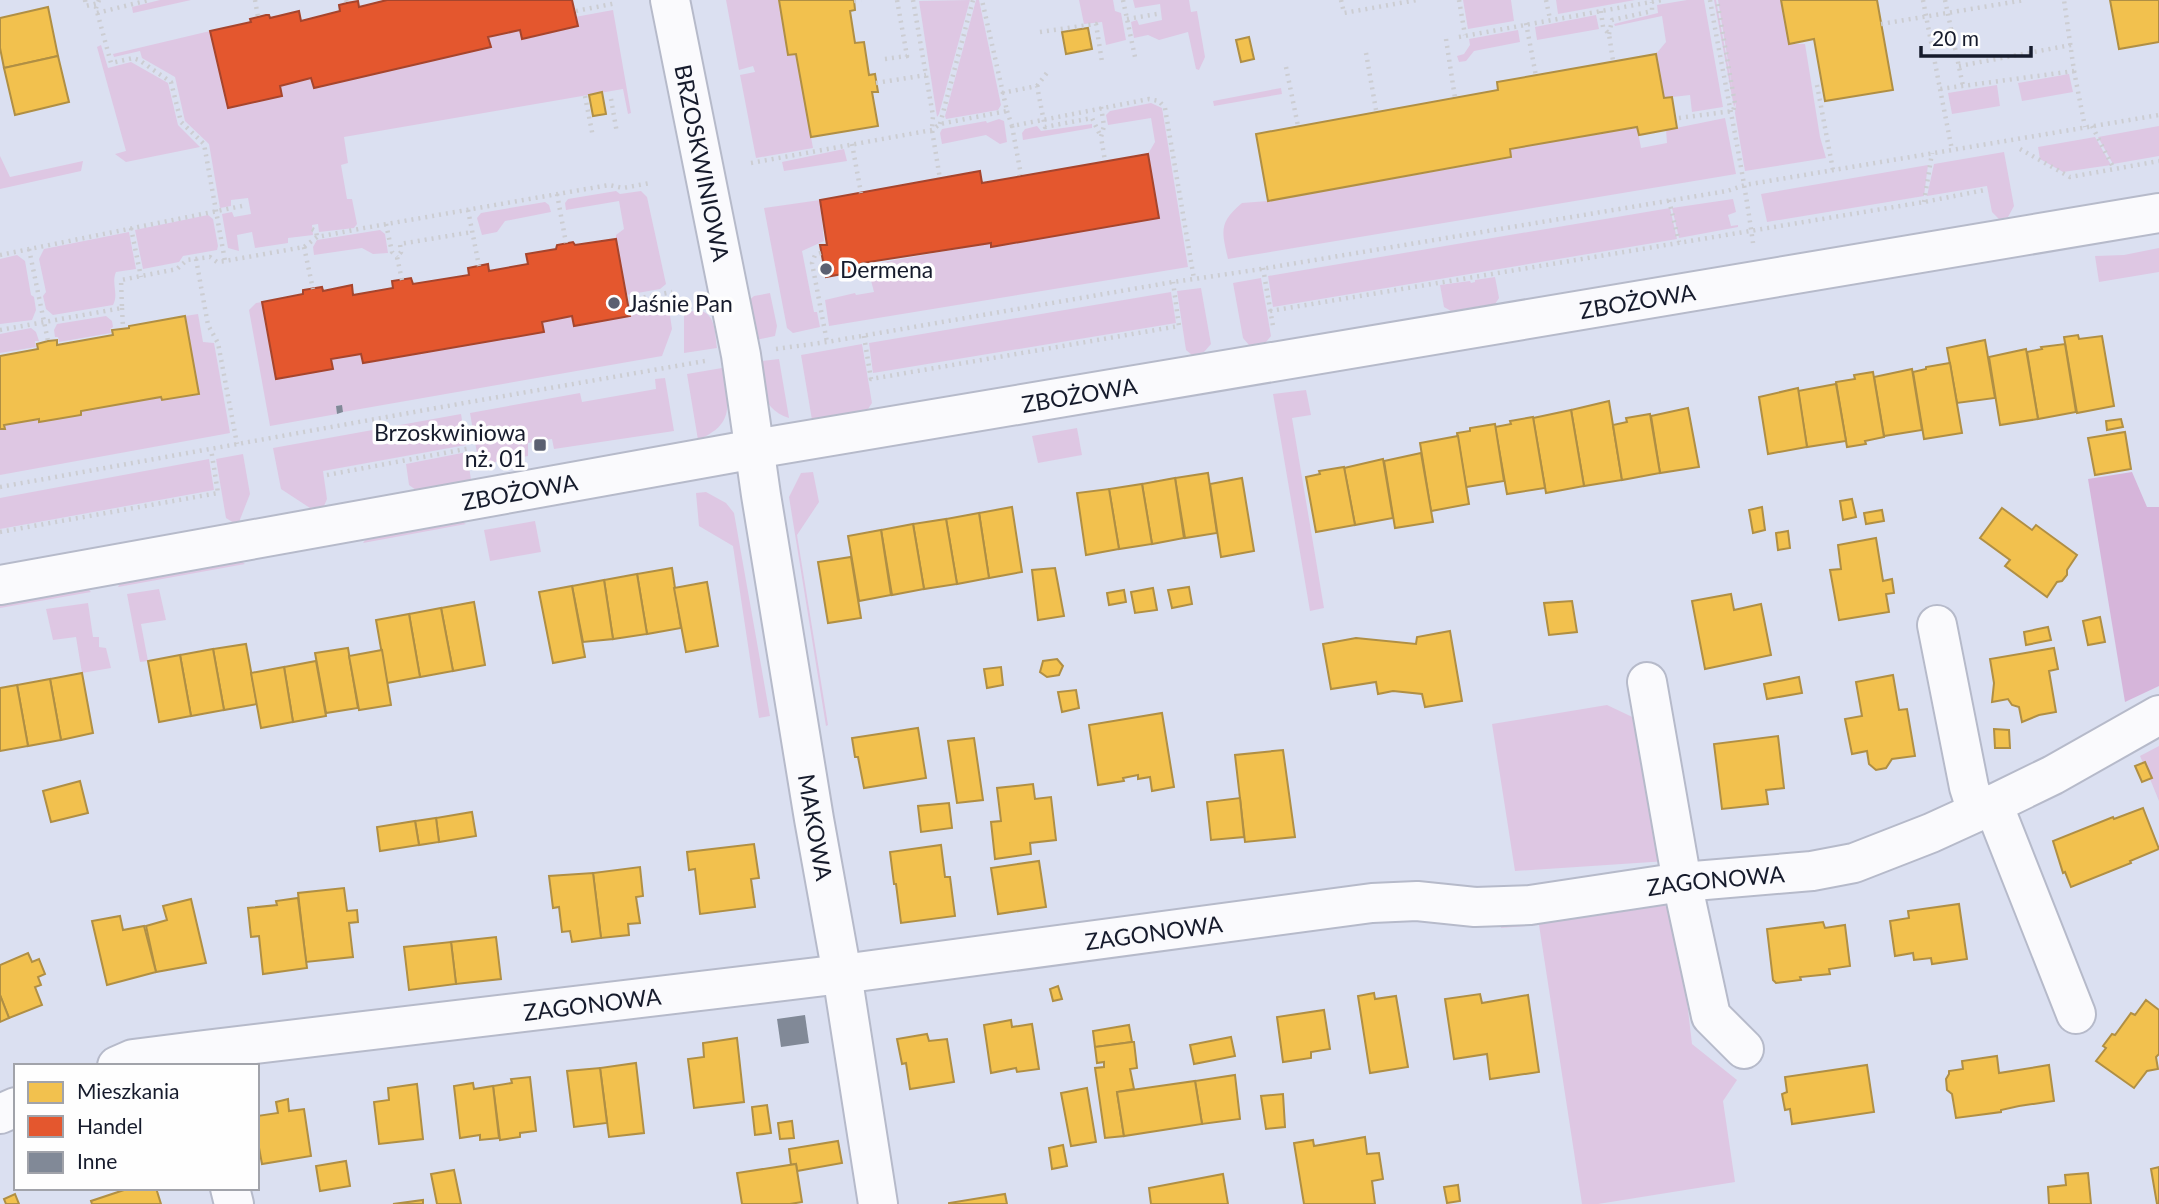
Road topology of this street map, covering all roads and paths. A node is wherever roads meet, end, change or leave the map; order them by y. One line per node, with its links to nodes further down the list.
1 (85, 0): 22 (path)
2 (149, 0): 29 (path)
3 (255, 0): 31 (path)
4 (670, 0): 135 (street, BRZOSKWINIOWA)
5 (861, 0): 23 (path)
6 (897, 0): 43 (path)
7 (913, 0): 50 (path)
8 (973, 0): 70 (path)
9 (982, 0): 57 (path)
10 (1123, 0): 33 (path)
11 (1341, 0): 12 (path)
12 (1417, 0)
13 (1459, 0): 35 (path)
14 (1546, 0): 34 (path)
15 (1662, 0): 24 (path)
16 (1710, 0): 64 (path)
17 (1717, 0): 64 (path)
18 (1923, 0): 32 (path)
19 (1945, 0): 28 (path)
20 (2025, 0): 28 (path)
21 (2064, 0): 40 (path)
22 (99, 1): 29 (path)
23 (854, 1)
24 (1652, 2): 27 (path); 38 (path)
25 (617, 3): 26 (path)
26 (576, 11)
27 (1601, 12): 34 (path); 38 (path)
28 (1948, 12): 32 (path); 46 (path)
29 (97, 13): 68 (path)
30 (1157, 14): 33 (path)
31 (258, 17)
32 (1924, 17): 36 (path); 56 (path)
33 (1127, 19): 42 (path)
34 (1550, 19): 35 (path)
35 (1526, 23): 51 (path)
36 (1881, 24)
37 (1040, 32): 45 (path)
38 (1609, 34): 44 (path)
39 (1446, 39): 59 (path)
40 (2071, 45): 46 (path); 49 (path)
41 (1366, 53): 62 (path)
42 (1135, 57)
43 (885, 59)
44 (1613, 61)
45 (1102, 62)
46 (1959, 66): 55 (path)
47 (1286, 67): 73 (path)
48 (1049, 70): 54 (path)
49 (2074, 71): 55 (path); 72 (path)
50 (926, 75): 52 (path); 74 (path)
51 (1536, 76)
52 (876, 83)
53 (1817, 85): 88 (path)
54 (1037, 86): 57 (path); 67 (path)
55 (1963, 86): 56 (path)
56 (1940, 89): 80 (path)
57 (1002, 93): 63 (path)
58 (585, 96): 76 (path)
59 (1455, 98)
60 (611, 99): 75 (path)
61 (1101, 107): 67 (path); 77 (path); 120 (path)
62 (1376, 110)
63 (1006, 111): 70 (path); 71 (path)
64 (1730, 112): 66 (path); 92 (path)
65 (2159, 115): 72 (path)
66 (1679, 118)
67 (1044, 119): 71 (path); 77 (path)
68 (181, 122): 69 (path); 85 (path)
69 (173, 123)
70 (940, 124): 74 (path)
71 (1012, 126): 89 (path)
72 (2088, 126): 80 (path); 87 (path)
73 (1298, 127)
74 (932, 130): 78 (path); 90 (path)
75 (617, 133)
76 (593, 137)
77 (1101, 137): 83 (path)
78 (852, 144): 84 (path); 94 (path)
79 (2020, 149): 87 (path)
80 (1952, 150): 81 (path)
81 (1933, 153): 88 (path); 97 (path)
82 (2159, 160): 87 (path)
83 (1105, 161)
84 (751, 163)
85 (208, 164): 86 (path); 99 (path)
86 (198, 166)
87 (2114, 169)
88 (1833, 170): 92 (path)
89 (1021, 175)
90 (940, 178)
91 (650, 183): 95 (path)
92 (1745, 185): 96 (path); 105 (path)
93 (1985, 190): 97 (path)
94 (860, 193)
95 (557, 194): 100 (path); 109 (path)
96 (1669, 200): 108 (path); 118 (path)
97 (1924, 202): 105 (path)
98 (243, 206): 99 (path)
99 (216, 210): 103 (path); 116 (path)
100 (468, 210): 102 (path); 106 (path)
101 (2159, 213): 122 (street, ZBOŻOWA)
102 (386, 224): 107 (path); 114 (path)
103 (131, 228): 110 (path); 119 (path)
104 (312, 229): 107 (path)
105 (1751, 230): 108 (path); 122 (path)
106 (472, 233): 114 (path); 117 (path)
107 (317, 237): 111 (path)
108 (1679, 242): 128 (path)
109 (566, 243)
110 (29, 249): 113 (path); 129 (path)
111 (305, 250): 116 (path); 124 (path)
112 (821, 253): 134 (path)
113 (0, 256)
114 (397, 257): 121 (path)
115 (196, 261): 116 (path); 119 (path); 137 (path)
116 (225, 261)
117 (479, 266)
118 (1264, 268): 120 (path); 128 (path)
119 (141, 277): 127 (path)
120 (1194, 279): 123 (path)
121 (402, 280)
122 (1758, 281): 136 (street, ZBOŻOWA)
123 (1172, 282): 132 (path); 132 (path)
124 (313, 289)
125 (672, 292): 126 (path)
126 (630, 300)
127 (122, 308): 129 (path); 130 (path)
128 (1270, 311): 136 (path)
129 (45, 323): 131 (path); 133 (path)
130 (123, 328)
131 (0, 330)
132 (864, 336): 134 (path)
133 (48, 341)
134 (827, 342): 135 (path)
135 (741, 355): 137 (path); 140 (street, BRZOSKWINIOWA)
136 (1279, 362): 140 (street, ZBOŻOWA)
137 (237, 444): 139 (path)
138 (471, 448): 141 (path)
139 (211, 449): 142 (path); 143 (path)
140 (755, 449): 144 (street, ZBOŻOWA); 150 (street, MAKOWA)
141 (327, 475)
142 (0, 487)
143 (0, 532)
144 (0, 585)
145 (1937, 625): 148 (street)
146 (1647, 682): 149 (street)
147 (2159, 715): 148 (street, ZAGONOWA)
148 (1985, 808): 149 (street, ZAGONOWA); 151 (street)
149 (1682, 882): 150 (street, ZAGONOWA); 152 (street)
150 (842, 974): 153 (street, ZAGONOWA); 155 (street, MAKOWA)
151 (2076, 1014)
152 (1744, 1049)
153 (198, 1058): 154 (street, ZAGONOWA)
154 (122, 1064)
155 (878, 1204)

